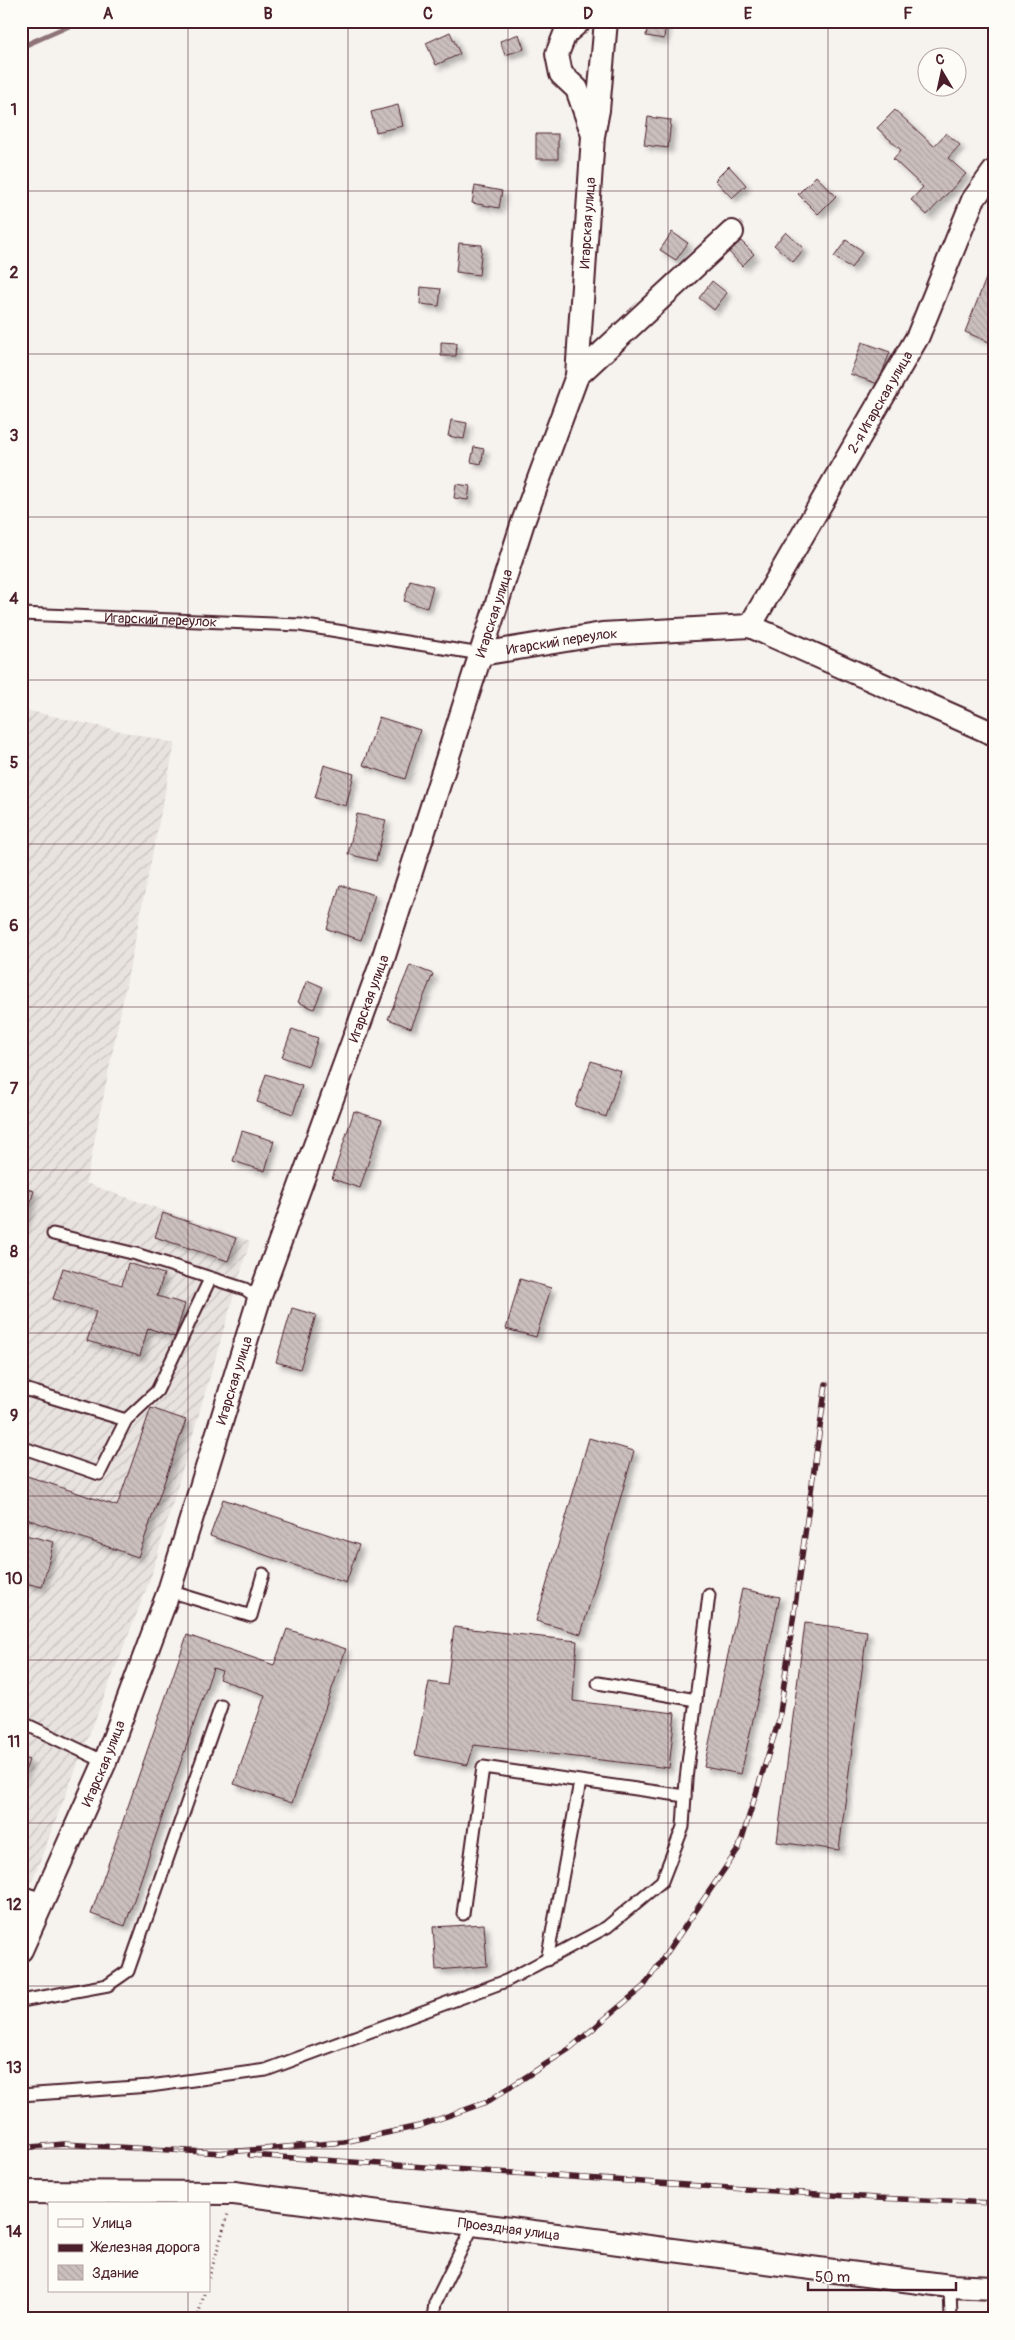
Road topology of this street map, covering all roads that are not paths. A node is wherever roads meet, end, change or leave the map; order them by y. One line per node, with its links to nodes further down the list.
1 (580, 21): 3 (street)
2 (603, 22): 3 (street, Игарская улица)
3 (593, 136): 6 (street, Игарская улица)
4 (994, 170): 8 (street, 2-я Игарская улица)
5 (732, 232): 6 (street)
6 (577, 376): 9 (street, Игарская улица)
7 (21, 614): 9 (lane, Игарский переулок)
8 (750, 626): 9 (street, Игарский переулок); 10 (street, Игарский переулок)
9 (481, 654): 13 (street, Игарская улица)
10 (994, 734)
11 (53, 1234): 12 (lane)
12 (210, 1279): 13 (lane); 15 (lane)
13 (259, 1299): 18 (street, Игарская улица)
14 (21, 1388): 15 (lane)
15 (126, 1420): 16 (lane)
16 (21, 1447)
17 (263, 1574): 18 (lane)
18 (169, 1591): 24 (street, Игарская улица)
19 (709, 1595): 21 (lane)
20 (598, 1683): 21 (lane)
21 (696, 1700): 26 (lane)
22 (221, 1706): 32 (lane)
23 (21, 1722): 24 (lane)
24 (105, 1762): 28 (street, Игарская улица)
25 (580, 1782): 26 (lane); 29 (lane); 31 (lane)
26 (684, 1796): 31 (lane)
27 (21, 1892): 28 (lane)
28 (43, 1898): 30 (street, Игарская улица)
29 (463, 1914)
30 (21, 1950)
31 (547, 1960): 33 (lane)
32 (21, 2001)
33 (21, 2094)
34 (21, 2192): 35 (street, Проездная улица)
35 (474, 2224): 36 (street, Проездная улица); 38 (lane)
36 (950, 2286): 37 (street, Проездная улица); 39 (lane)
37 (994, 2288)
38 (433, 2319)
39 (951, 2319)

